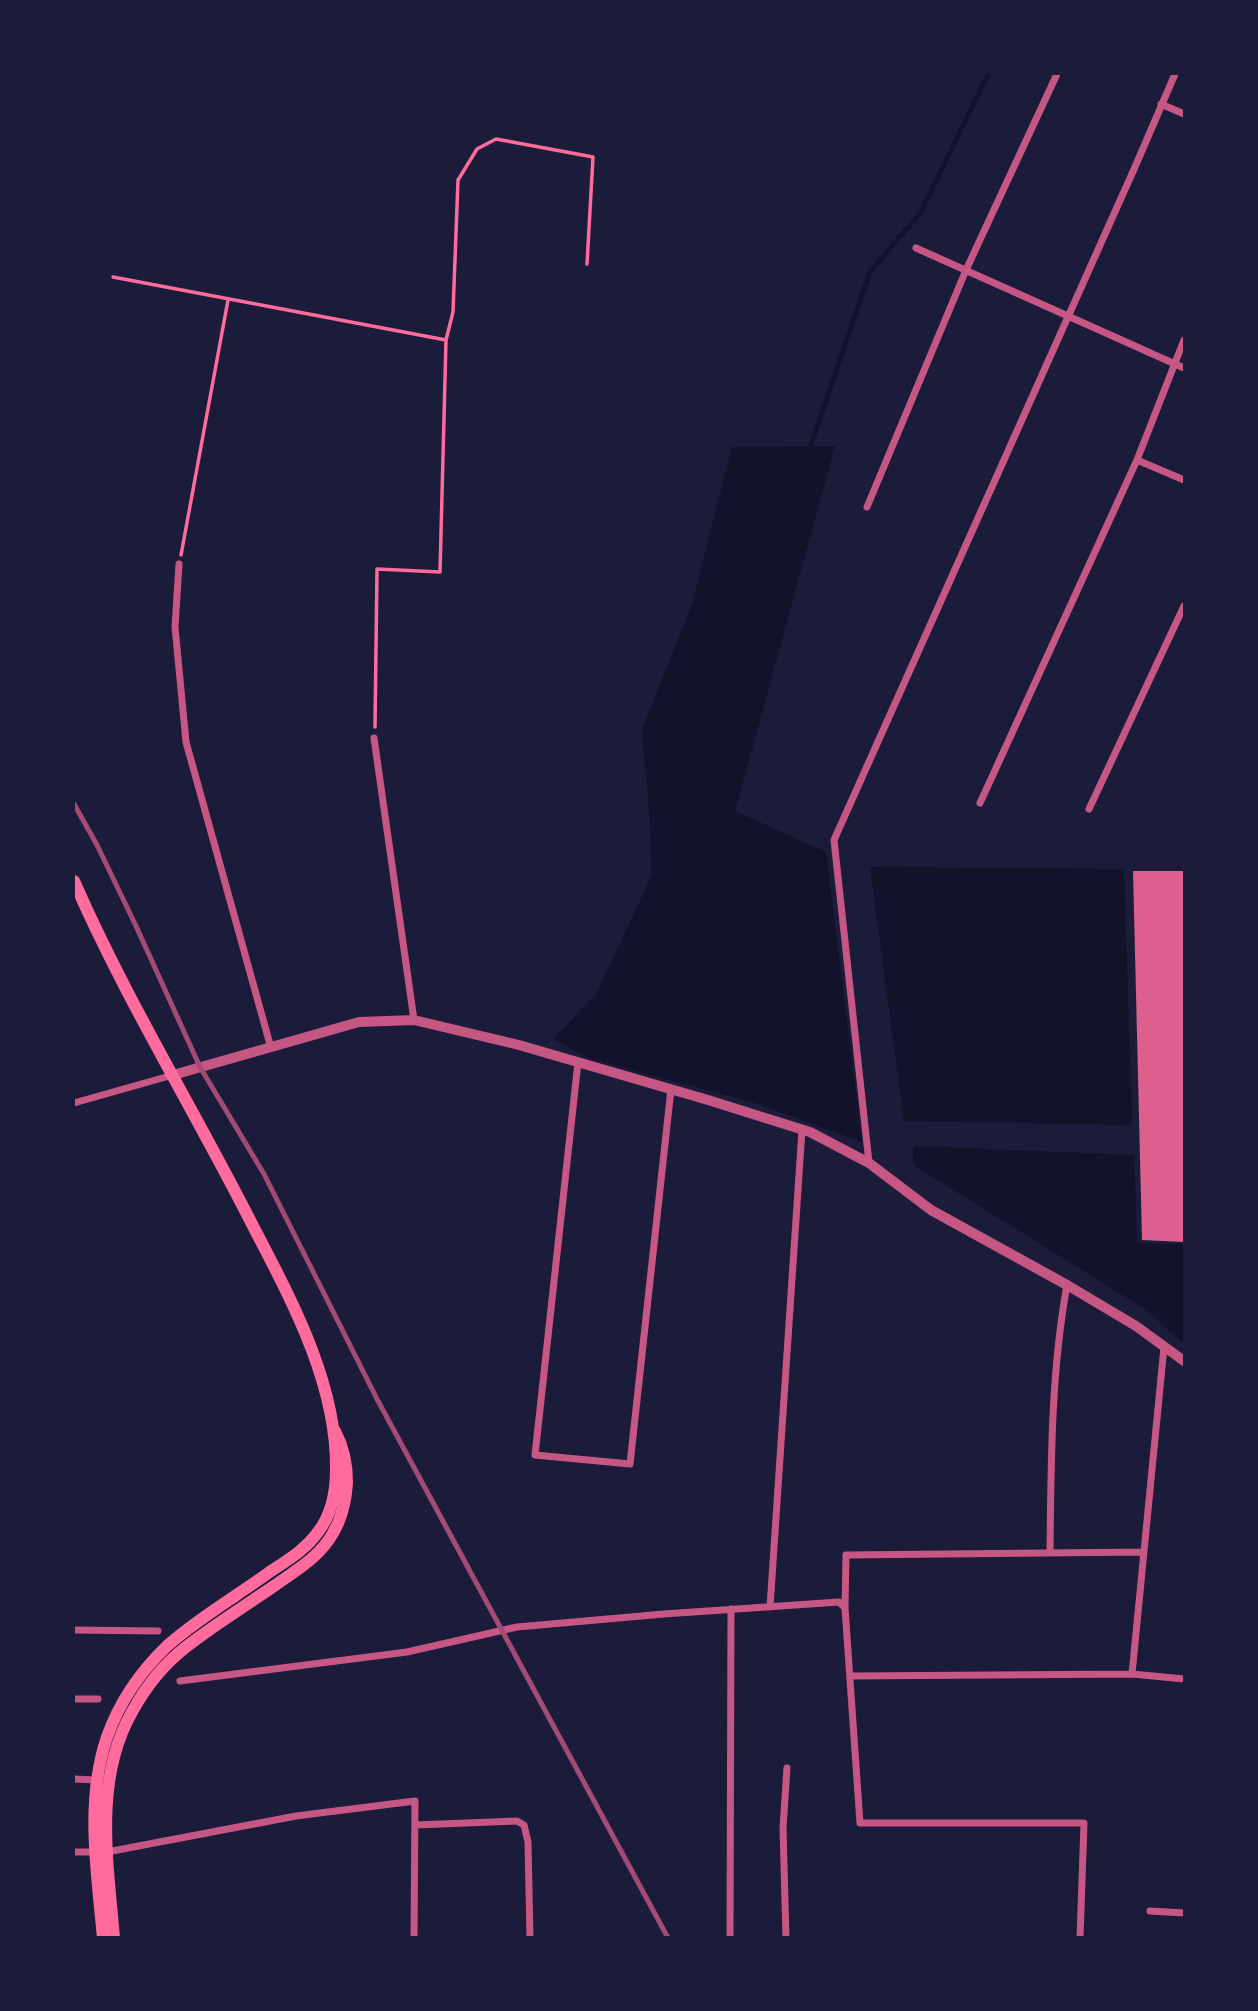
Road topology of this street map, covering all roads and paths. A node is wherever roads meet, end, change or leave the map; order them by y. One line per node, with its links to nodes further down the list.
1 (1057, 74): 7 (street)
2 (1175, 74): 3 (street)
3 (1161, 104): 4 (street); 10 (street)
4 (1185, 114)
5 (916, 248): 7 (street)
6 (587, 264): 11 (path)
7 (967, 270): 10 (street); 17 (street)
8 (113, 277): 9 (path)
9 (228, 300): 11 (path); 18 (path)
10 (1068, 315): 13 (street); 33 (street)
11 (446, 340): 20 (path)
12 (1185, 340): 13 (street)
13 (1175, 363): 14 (street); 15 (street)
14 (1185, 368)
15 (1137, 460): 16 (street); 21 (street)
16 (1185, 480)
17 (867, 507)
18 (179, 564): 27 (street)
19 (1185, 607): 22 (street)
20 (374, 738): 26 (street)
21 (980, 803)
22 (1089, 808)
23 (74, 881): 25 (main road)
24 (74, 897): 25 (main road)
25 (95, 929): 29 (main road)
26 (414, 1020): 27 (street); 28 (street)
27 (271, 1048): 29 (street)
28 (578, 1062): 30 (street); 30 (street)
29 (173, 1075): 31 (street); 37 (main road)
30 (671, 1089): 32 (street)
31 (74, 1103)
32 (802, 1130): 33 (street); 40 (street)
33 (869, 1163): 34 (street)
34 (1068, 1285): 35 (street); 38 (street)
35 (1164, 1346): 36 (street); 39 (street)
36 (1185, 1361)
37 (332, 1424): 53 (main road); 56 (main road)
38 (1050, 1552): 39 (street); 41 (street)
39 (1144, 1552): 45 (street)
40 (770, 1607): 41 (street); 42 (street)
41 (845, 1608): 46 (street)
42 (731, 1609): 48 (street); 63 (street)
43 (74, 1630): 44 (street)
44 (158, 1632)
45 (1132, 1674): 46 (street); 47 (street)
46 (850, 1676): 65 (street)
47 (1185, 1679)
48 (180, 1681)
49 (74, 1699): 50 (street)
50 (97, 1699)
51 (787, 1768): 64 (street)
52 (74, 1779): 53 (street)
53 (96, 1780): 56 (main road)
54 (415, 1825): 56 (street); 61 (street); 62 (street)
55 (74, 1852): 56 (street)
56 (101, 1853): 59 (main road); 60 (main road)
57 (1150, 1912): 58 (street)
58 (1185, 1913)
59 (103, 1937)
60 (114, 1937)
61 (415, 1937)
62 (530, 1937)
63 (730, 1937)
64 (786, 1937)
65 (1080, 1937)

